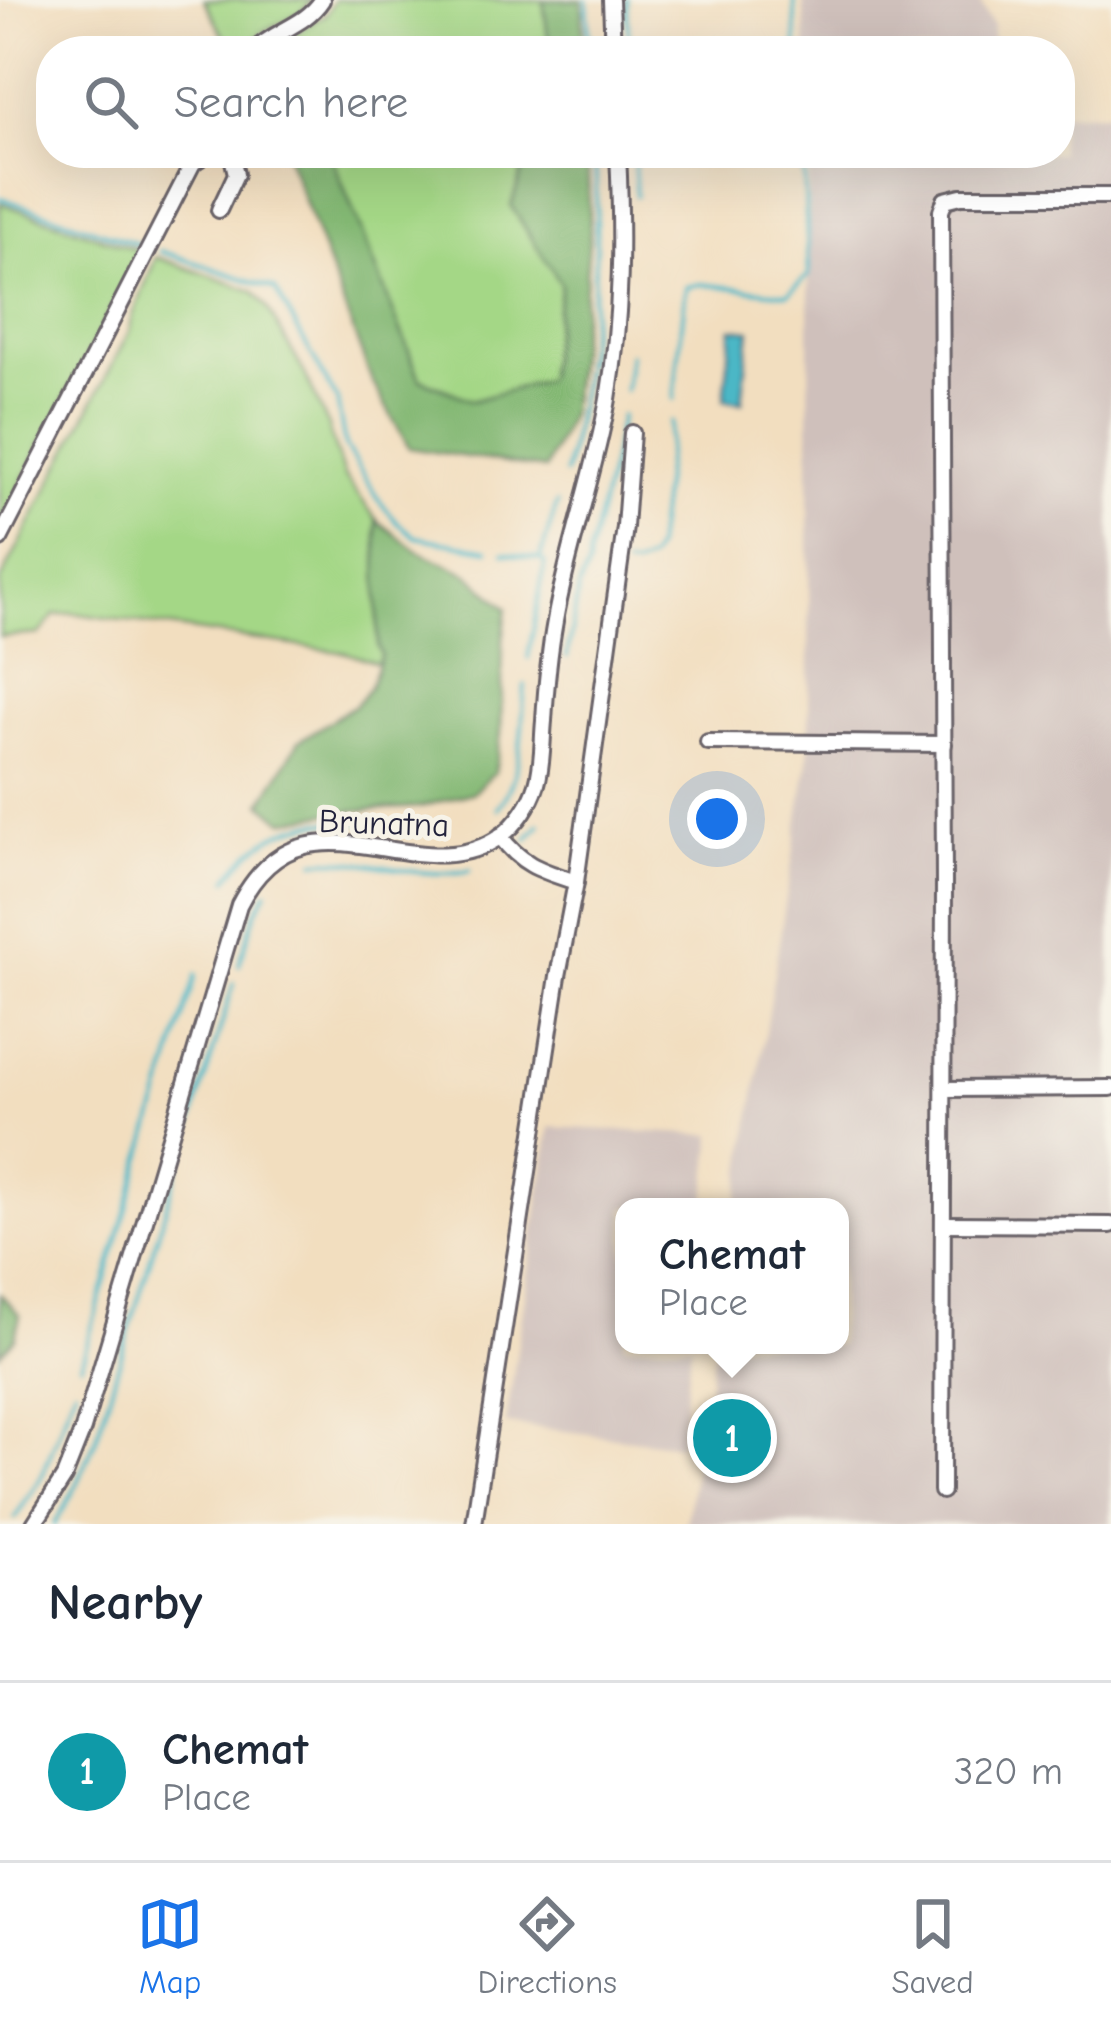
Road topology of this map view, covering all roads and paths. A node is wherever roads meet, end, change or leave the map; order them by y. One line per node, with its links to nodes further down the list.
1 (322, 0): 3 (street)
2 (610, 0): 4 (street)
3 (271, 36)
4 (612, 36)
5 (191, 168): 11 (street)
6 (235, 168): 9 (street)
7 (619, 168): 14 (street)
8 (1111, 196): 13 (street)
9 (219, 210)
10 (632, 434): 15 (street)
11 (0, 539)
12 (708, 742): 13 (street)
13 (944, 744): 17 (street)
14 (500, 836): 15 (street); 21 (street, Brunatna)
15 (576, 883): 22 (street)
16 (1111, 1088): 17 (street)
17 (944, 1089): 18 (street)
18 (944, 1224): 19 (street); 20 (street)
19 (1111, 1225)
20 (943, 1491)
21 (34, 1524)
22 (474, 1524)

